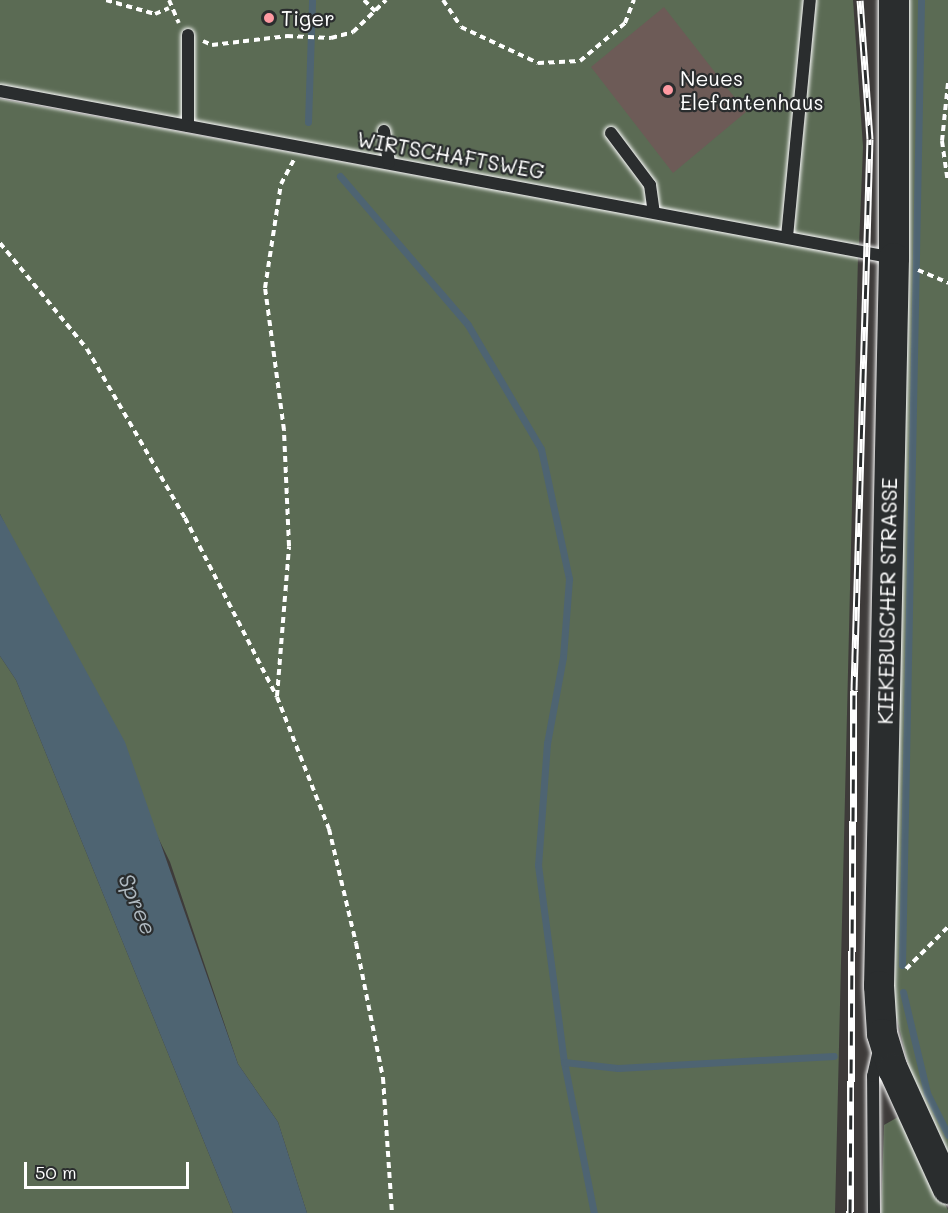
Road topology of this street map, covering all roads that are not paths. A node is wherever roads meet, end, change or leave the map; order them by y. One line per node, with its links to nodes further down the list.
1 (810, 0): 10 (lane)
2 (894, 0): 11 (street, KIEKEBUSCHER STRASSE)
3 (188, 35): 5 (lane)
4 (0, 91): 5 (lane, WIRTSCHAFTSWEG)
5 (188, 126): 8 (lane, WIRTSCHAFTSWEG)
6 (384, 131): 8 (lane)
7 (611, 133): 9 (lane)
8 (389, 163): 9 (lane, WIRTSCHAFTSWEG)
9 (654, 212): 10 (lane, WIRTSCHAFTSWEG)
10 (787, 237): 11 (lane, WIRTSCHAFTSWEG)
11 (894, 258): 12 (street, KIEKEBUSCHER STRASSE)
12 (882, 1034): 13 (street, KIEKEBUSCHER STRASSE); 14 (lane)
13 (948, 1189)
14 (874, 1213)

